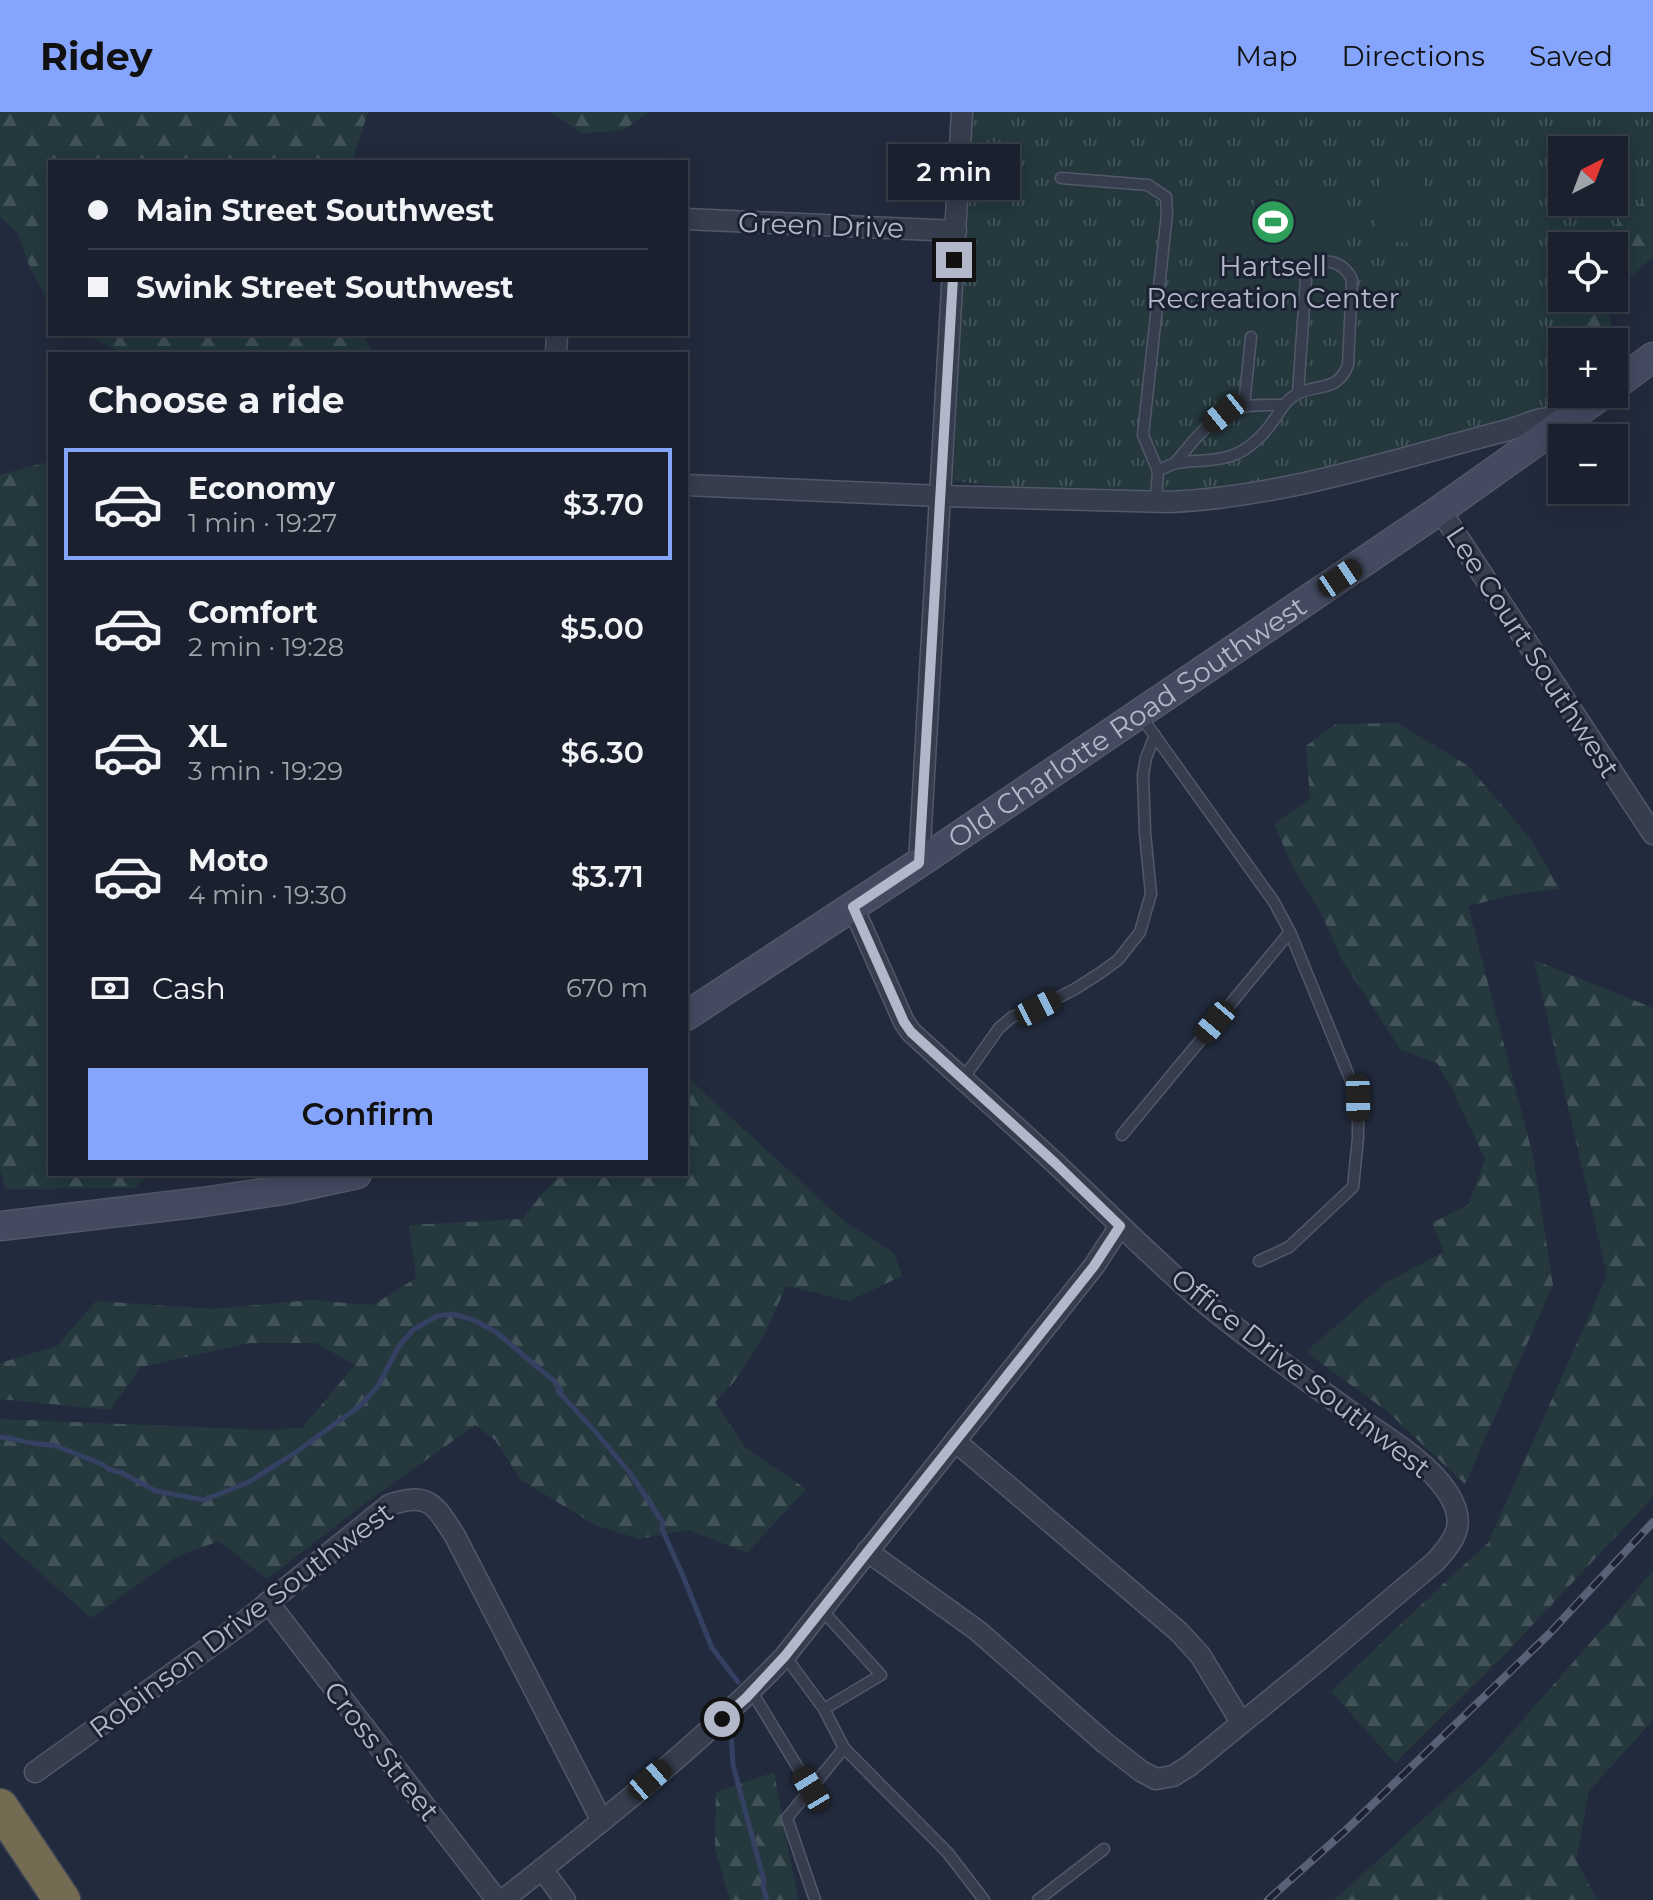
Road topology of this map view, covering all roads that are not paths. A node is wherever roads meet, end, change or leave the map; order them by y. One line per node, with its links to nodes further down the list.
1 (962, 112): 4 (street)
2 (1061, 178): 14 (lane)
3 (688, 219): 4 (street, Green Drive)
4 (956, 231): 16 (street)
5 (1251, 337): 10 (lane)
6 (1653, 357): 7 (street)
7 (1628, 376)
8 (1298, 393): 8 (lane); 9 (lane)
9 (1283, 405): 10 (lane); 13 (lane)
10 (1244, 406): 13 (lane)
11 (1583, 408): 12 (street, Old Charlotte Road Southwest)
12 (1577, 412): 17 (street); 18 (street, Old Charlotte Road Southwest)
13 (1174, 464): 14 (lane)
14 (1158, 471): 17 (lane)
15 (688, 485): 16 (street)
16 (940, 496): 17 (street); 21 (street)
17 (1156, 502)
18 (1440, 510): 19 (street, Old Charlotte Road Southwest); 20 (street, Lee Court Southwest)
19 (1147, 724): 21 (street, Old Charlotte Road Southwest); 23 (lane); 25 (lane)
20 (1653, 834)
21 (919, 863): 22 (street, Old Charlotte Road Southwest)
22 (853, 907): 24 (street, Old Charlotte Road Southwest); 25 (street, Office Drive Southwest)
23 (1290, 932): 26 (lane); 30 (lane)
24 (688, 1015)
25 (963, 1079): 29 (street, Office Drive Southwest)
26 (1122, 1135)
27 (348, 1176): 28 (street)
28 (0, 1226)
29 (1120, 1226): 31 (street); 38 (street, Office Drive Southwest)
30 (1259, 1261)
31 (955, 1441): 32 (street); 38 (street)
32 (867, 1551): 34 (street); 38 (street, Office Drive Southwest)
33 (268, 1602): 40 (street, Robinson Drive Southwest); 43 (street, Robinson Drive Southwest); 47 (street, Cross Street)
34 (822, 1610): 35 (street); 37 (lane)
35 (785, 1656): 36 (street); 37 (lane)
36 (752, 1692): 41 (lane); 43 (street)
37 (824, 1709): 39 (lane)
38 (1241, 1722)
39 (844, 1748): 41 (lane); 50 (lane)
40 (35, 1772)
41 (811, 1789): 49 (lane)
42 (0, 1807): 46 (highway)
43 (602, 1821): 45 (street)
44 (1104, 1849): 51 (lane)
45 (542, 1869): 47 (street); 48 (street)
46 (62, 1900)
47 (500, 1900)
48 (565, 1900)
49 (815, 1900)
50 (984, 1900)
51 (1038, 1900)

